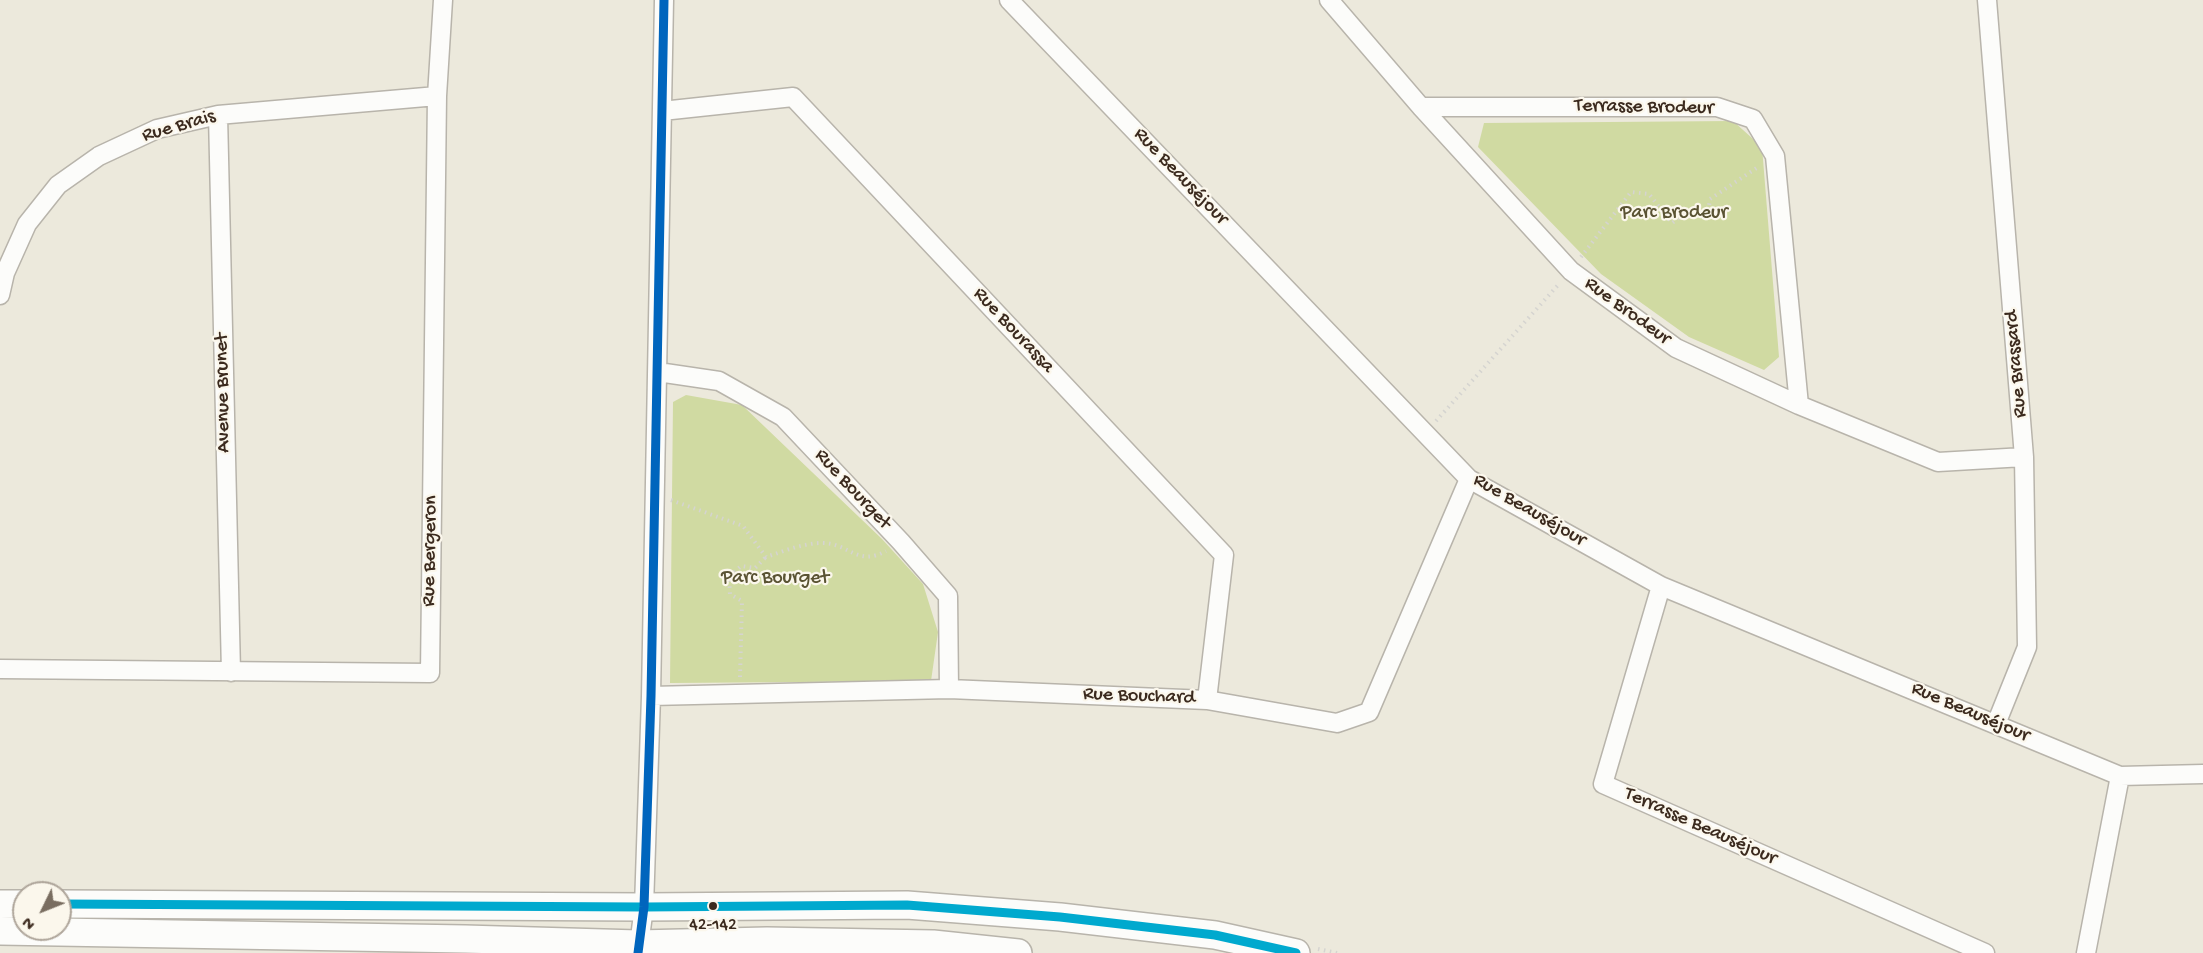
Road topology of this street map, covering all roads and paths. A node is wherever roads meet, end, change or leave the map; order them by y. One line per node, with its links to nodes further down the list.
1 (443, 0): 6 (street, Rue Bergeron)
2 (664, 0): 8 (street)
3 (1009, 0): 15 (street, Rue Beauséjour)
4 (1329, 0): 7 (street, Rue Brodeur)
5 (1987, 0): 16 (street, Rue Brassard)
6 (437, 96): 9 (street, Rue Brais); 23 (street, Rue Bergeron)
7 (1421, 107): 10 (street, Terrasse Brodeur); 11 (street, Rue Brodeur)
8 (662, 111): 13 (street); 27 (street, Rue Bourassa)
9 (218, 115): 12 (street, Rue Brais); 23 (street, Avenue Brunet)
10 (1775, 156): 11 (path); 14 (street, Terrasse Brodeur)
11 (1571, 270): 14 (street, Rue Brodeur); 15 (path)
12 (0, 295)
13 (658, 372): 18 (street); 19 (street, Rue Bourget)
14 (1799, 405): 16 (street, Rue Brodeur)
15 (1426, 433): 17 (street, Rue Beauséjour)
16 (2024, 457): 28 (street, Rue Brassard)
17 (1469, 478): 21 (street, Rue Beauséjour); 27 (street, Rue Bouchard)
18 (656, 494): 20 (path); 26 (street)
19 (901, 543): 20 (path); 24 (street, Rue Bourget)
20 (766, 557): 25 (path)
21 (1661, 586): 28 (street, Rue Beauséjour); 37 (street, Terrasse Beauséjour)
22 (0, 669): 23 (street, Rue Bergeron)
23 (231, 672)
24 (949, 689): 25 (street, Rue Bouchard); 27 (street, Rue Bouchard)
25 (740, 693): 26 (street, Rue Bouchard)
26 (651, 696): 32 (street)
27 (1207, 700)
28 (1996, 724): 30 (street, Rue Beauséjour)
29 (2203, 774): 30 (street, Rue Beauséjour)
30 (2120, 776): 38 (street)
31 (72, 904): 32 (main road)
32 (644, 907): 34 (street); 36 (main road)
33 (0, 931): 34 (main road)
34 (638, 949): 35 (main road)
35 (1018, 953)
36 (1296, 953)
37 (1985, 953)
38 (2086, 953)

